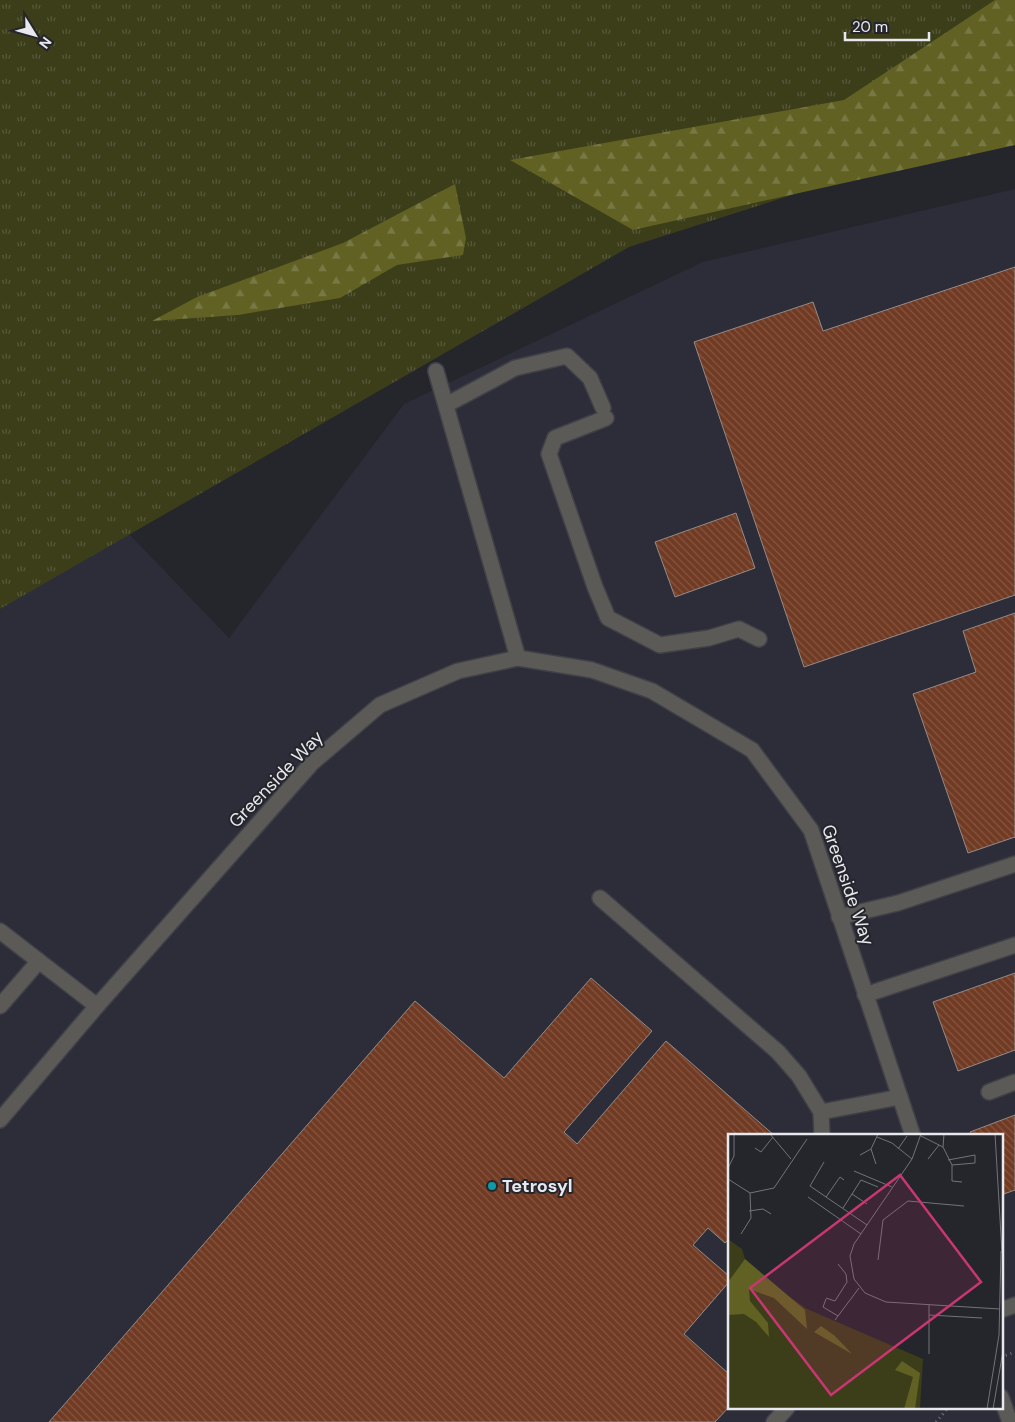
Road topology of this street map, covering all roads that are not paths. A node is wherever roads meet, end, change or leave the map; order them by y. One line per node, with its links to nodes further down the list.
1 (436, 371): 2 (lane)
2 (446, 405): 3 (lane); 4 (lane)
3 (759, 639)
4 (518, 658): 7 (lane, Greenside Way); 13 (lane, Greenside Way)
5 (1015, 864): 7 (lane)
6 (600, 898): 17 (lane)
7 (839, 917): 11 (lane, Greenside Way)
8 (0, 931): 10 (lane)
9 (1015, 945): 11 (lane)
10 (39, 961): 12 (lane); 13 (lane)
11 (865, 995): 16 (lane, Greenside Way)
12 (0, 1006)
13 (97, 1006): 18 (lane, Greenside Way)
14 (1015, 1082): 15 (lane)
15 (989, 1092)
16 (900, 1097): 17 (lane); 20 (lane, Greenside Way)
17 (821, 1112): 19 (lane)
18 (0, 1120)
19 (822, 1134)
20 (912, 1134)
21 (1015, 1304): 22 (lane)
22 (1002, 1310)
23 (1002, 1400): 26 (lane)
24 (785, 1410): 25 (lane)
25 (774, 1422)
26 (1010, 1422)

